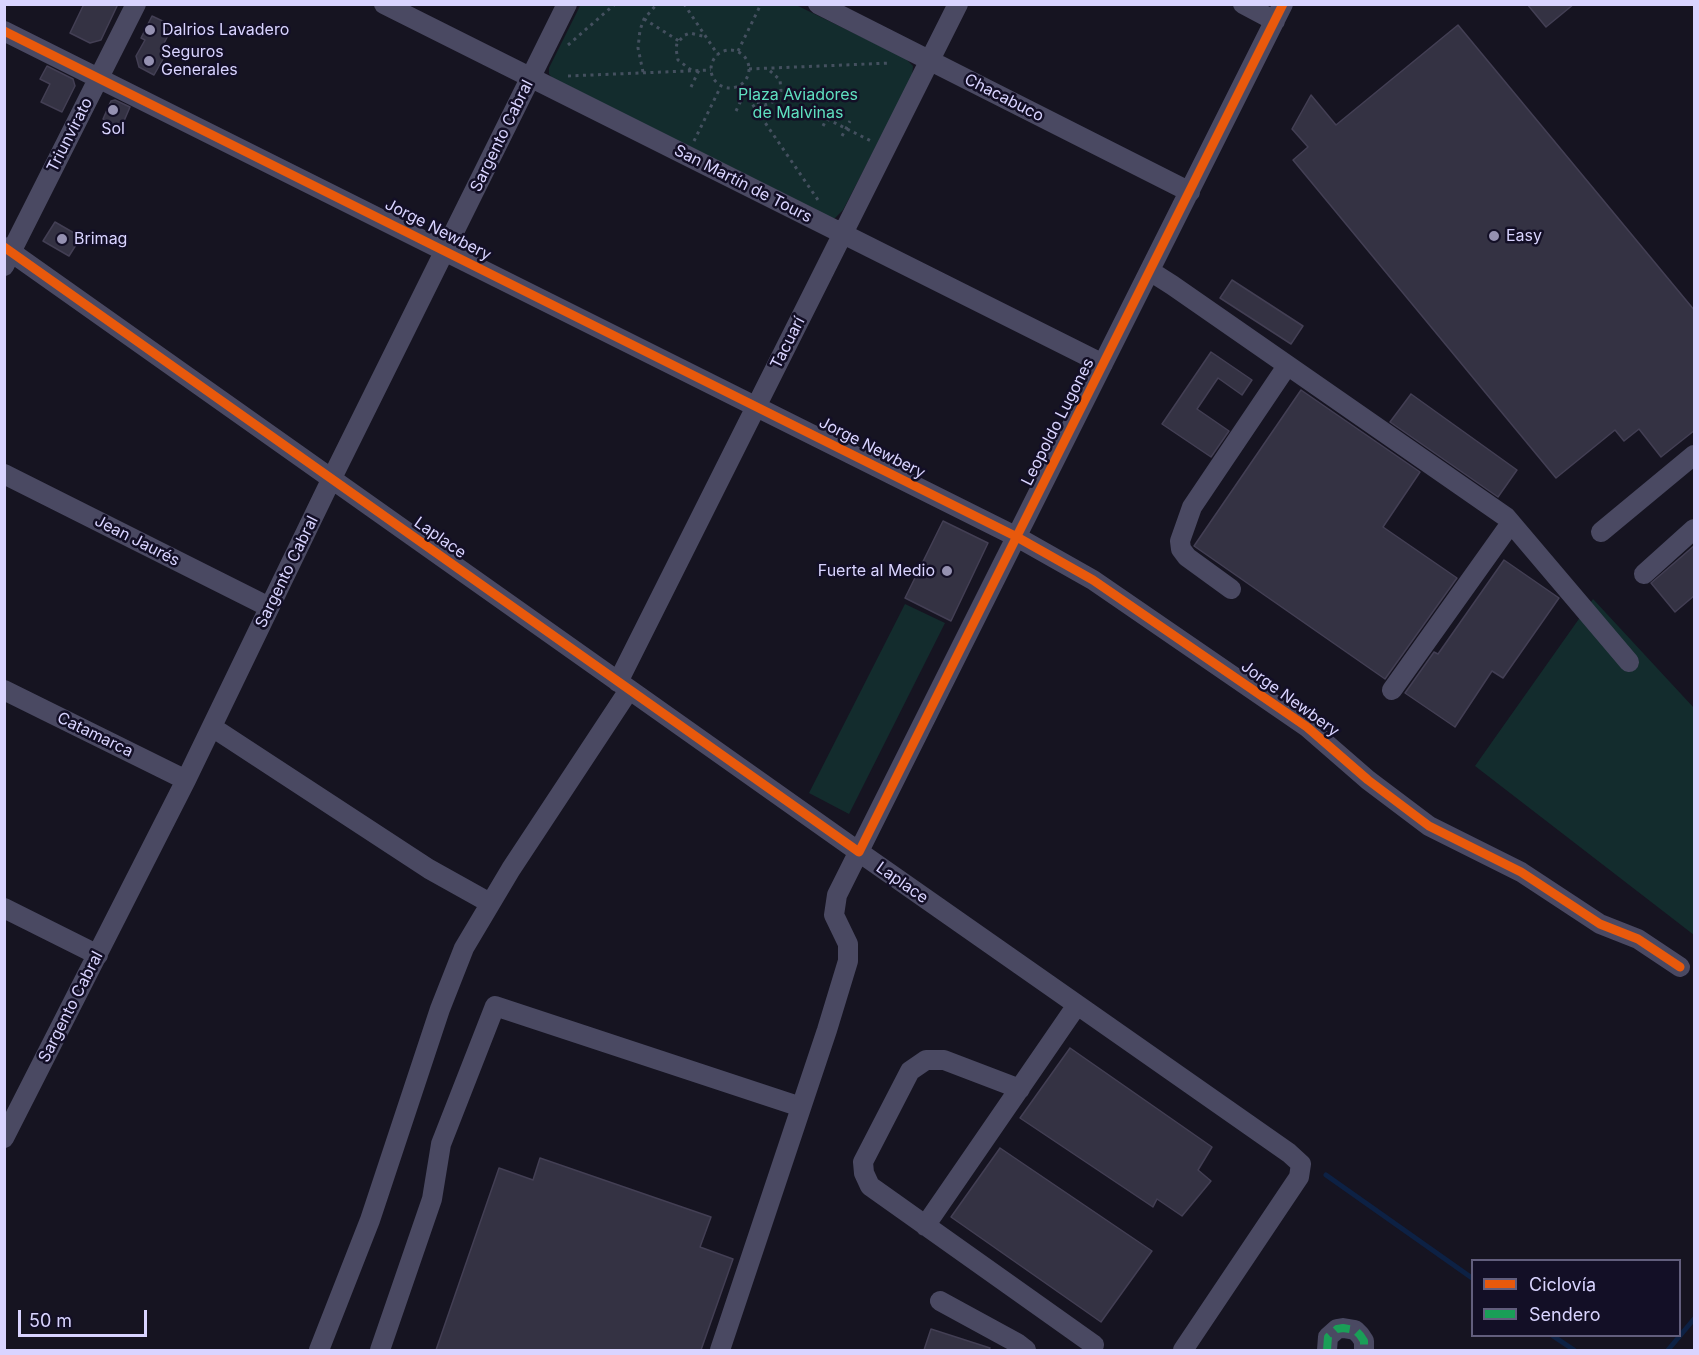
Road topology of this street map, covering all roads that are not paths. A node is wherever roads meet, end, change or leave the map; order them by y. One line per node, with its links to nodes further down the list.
1 (136, 4): 10 (street, Triunvirato)
2 (384, 4): 11 (street, San Martín de Tours)
3 (567, 4): 11 (street, Sargento Cabral)
4 (818, 4): 9 (street, Chacabuco)
5 (958, 4): 9 (street, Tacuarí)
6 (1243, 4): 7 (street)
7 (1279, 13): 12 (street, Leopoldo Lugones)
8 (4, 31): 10 (street, Jorge Newbery)
9 (930, 61): 12 (street, Chacabuco); 13 (street, Tacuarí)
10 (99, 78): 14 (street, Jorge Newbery); 15 (street, Triunvirato)
11 (530, 78): 13 (street, San Martín de Tours); 14 (street, Sargento Cabral)
12 (1190, 192): 16 (street, Leopoldo Lugones)
13 (843, 234): 17 (street, San Martín de Tours); 19 (street, Tacuarí)
14 (445, 250): 19 (street, Jorge Newbery); 22 (street, Sargento Cabral)
15 (7, 255): 22 (street, Laplace)
16 (1150, 271): 17 (street, Leopoldo Lugones); 18 (street)
17 (1103, 364): 26 (street, Leopoldo Lugones)
18 (1287, 366): 23 (street); 28 (street)
19 (756, 406): 26 (street, Jorge Newbery); 31 (street, Tacuarí)
20 (1695, 455): 25 (street)
21 (4, 474): 29 (street, Jean Jaurés)
22 (331, 480): 29 (street, Sargento Cabral); 31 (street, Laplace)
23 (1511, 523): 30 (street); 33 (street)
24 (1695, 529): 27 (street)
25 (1601, 532)
26 (1017, 537): 36 (street, Leopoldo Lugones); 40 (street, Jorge Newbery)
27 (1644, 574)
28 (1231, 589)
29 (269, 607): 34 (street, Sargento Cabral)
30 (1629, 662)
31 (624, 686): 36 (street, Laplace); 37 (street, Tacuarí)
32 (4, 690): 35 (street, Catamarca)
33 (1392, 690)
34 (212, 727): 35 (street, Sargento Cabral); 37 (street)
35 (186, 780): 39 (street, Sargento Cabral)
36 (859, 852): 41 (street, Laplace); 43 (street, Leopoldo Lugones)
37 (490, 903): 48 (street, Tacuarí)
38 (4, 908): 39 (street)
39 (98, 955): 44 (street, Sargento Cabral)
40 (1680, 967)
41 (1077, 1005): 42 (street); 52 (street, Laplace)
42 (1020, 1089): 45 (street); 45 (street)
43 (801, 1107): 49 (street); 50 (street, Leopoldo Lugones)
44 (7, 1128)
45 (925, 1226): 47 (street)
46 (940, 1301): 51 (street)
47 (1094, 1345)
48 (319, 1350)
49 (380, 1350)
50 (720, 1350)
51 (1026, 1350)
52 (1183, 1350)
53 (1327, 1350): 54 (street)
54 (1364, 1350)

